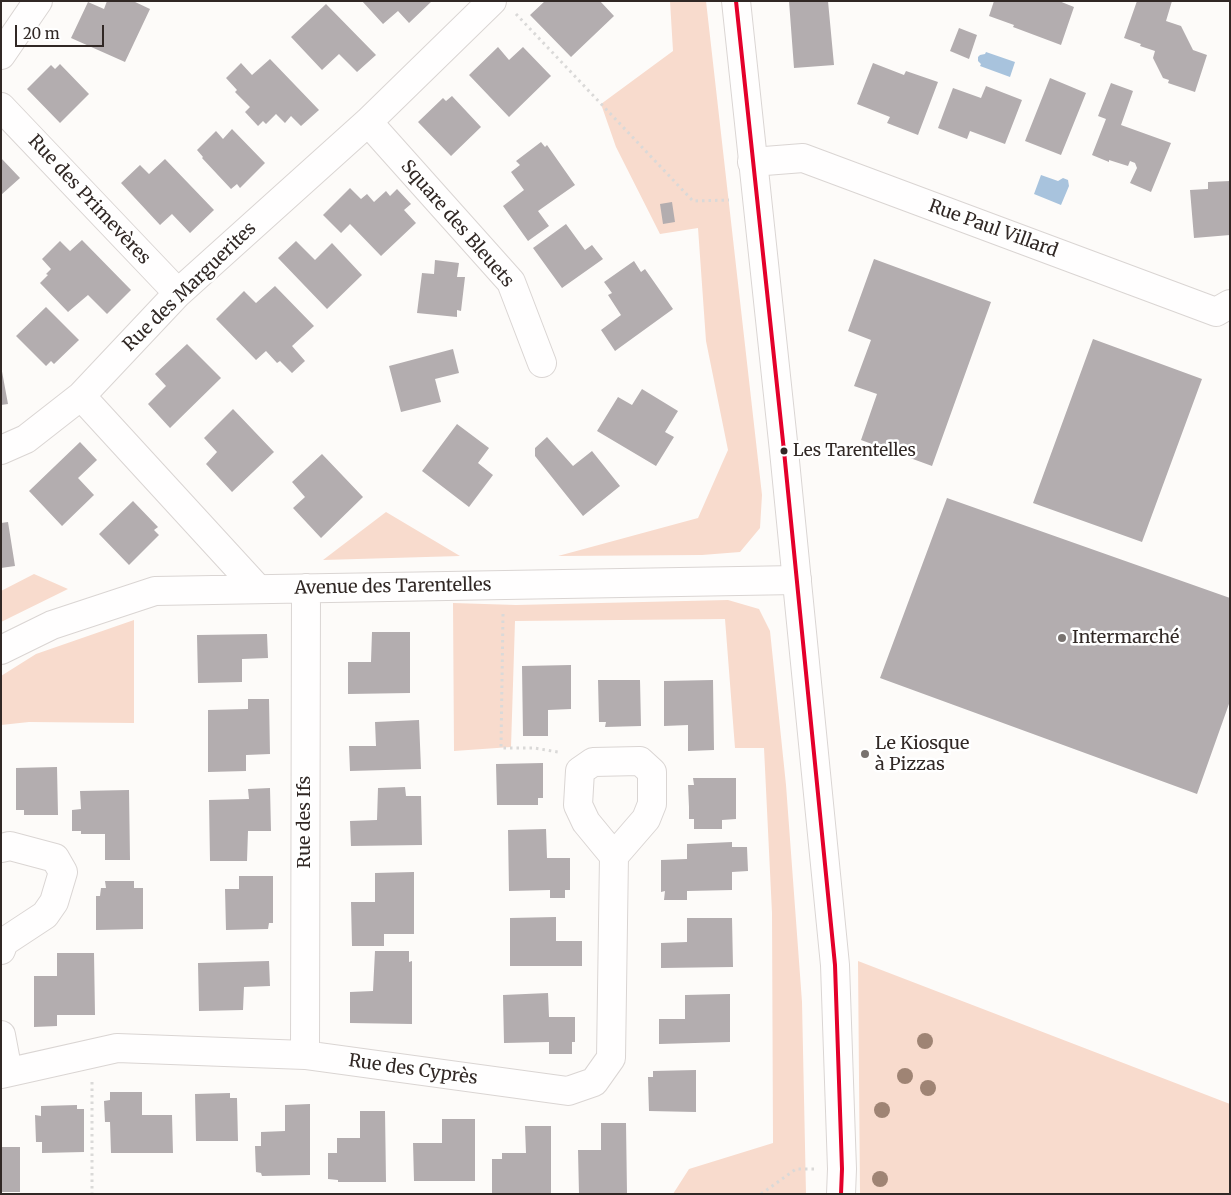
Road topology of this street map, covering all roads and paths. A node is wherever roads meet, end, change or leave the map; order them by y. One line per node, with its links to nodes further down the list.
1 (38, 1): 4 (street)
2 (736, 1): 7 (street)
3 (501, 5): 6 (street, Rue des Marguerites); 8 (path)
4 (1, 55)
5 (1, 107): 9 (street, Rue des Primevères)
6 (368, 122): 9 (street, Rue des Marguerites); 11 (street, Square des Bleuets)
7 (752, 162): 8 (street); 10 (street, Rue Paul Villard)
8 (756, 199): 14 (street)
9 (178, 294): 12 (street, Rue des Marguerites)
10 (1230, 304)
11 (542, 363)
12 (81, 396): 13 (street, Rue des Marguerites); 16 (street)
13 (1, 450)
14 (797, 580): 15 (street, Avenue des Tarentelles); 27 (street)
15 (503, 585): 17 (street, Avenue des Tarentelles); 19 (path)
16 (258, 588): 17 (street, Avenue des Tarentelles); 18 (street, Avenue des Tarentelles)
17 (306, 588): 25 (street, Rue des Ifs)
18 (1, 650)
19 (580, 771): 21 (street); 21 (street)
20 (1, 848): 22 (street)
21 (614, 856): 25 (street, Rue des Cyprès)
22 (2, 943)
23 (1, 1035): 26 (street)
24 (92, 1053): 25 (street, Rue des Cyprès); 26 (street, Rue des Cyprès); 28 (path)
25 (305, 1056)
26 (5, 1073)
27 (842, 1181): 29 (path)
28 (92, 1194)
29 (761, 1194)

